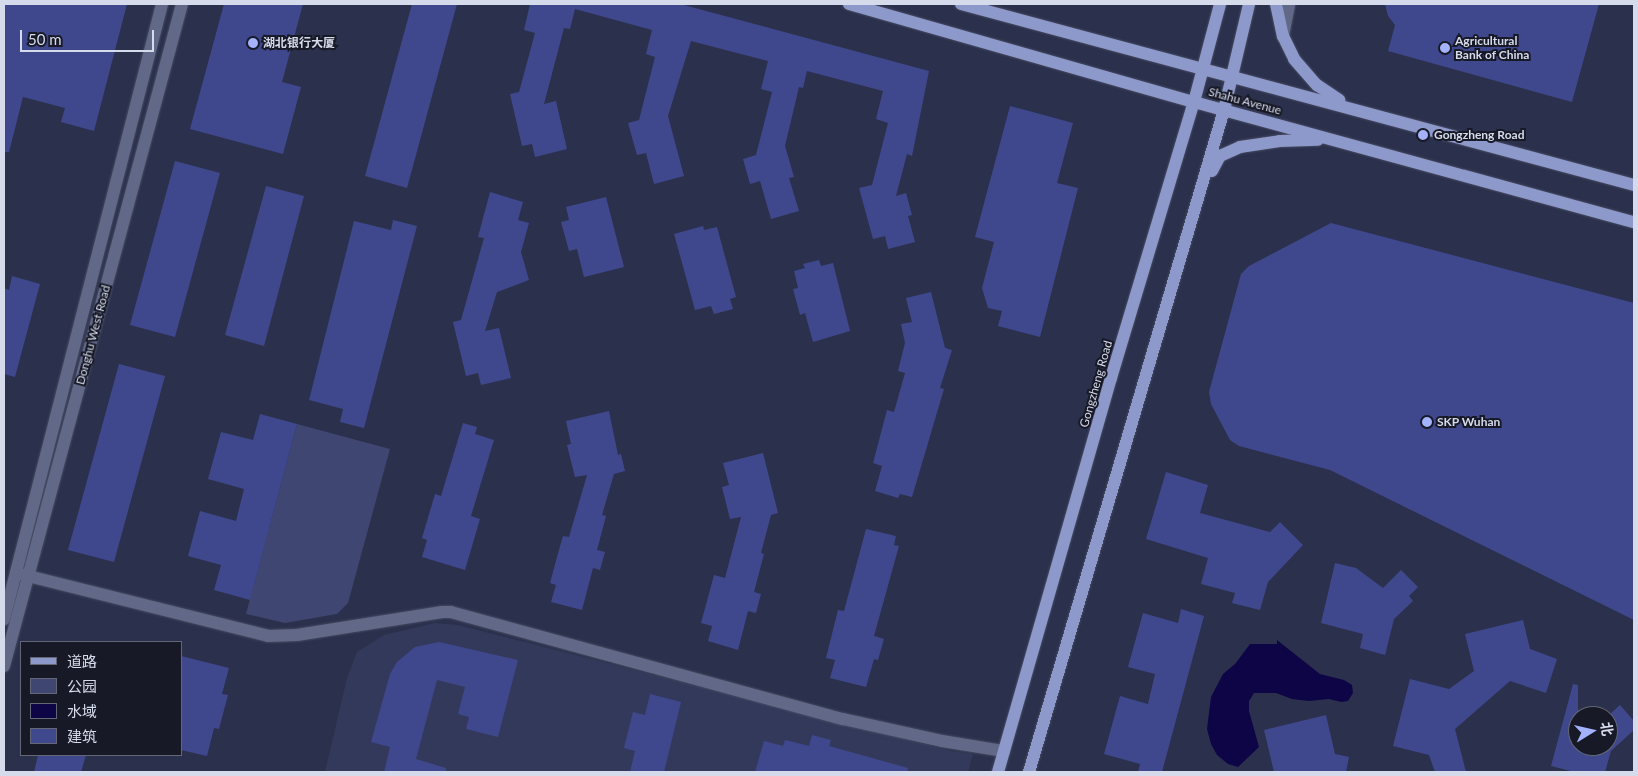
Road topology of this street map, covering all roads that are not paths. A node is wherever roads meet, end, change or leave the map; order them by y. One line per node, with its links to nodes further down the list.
1 (162, 4): 19 (street, Donghu West Road)
2 (182, 4): 19 (street, Donghu West Road)
3 (849, 4): 12 (main road, Shahu Avenue)
4 (960, 4): 10 (main road, Shahu Avenue)
5 (1220, 4): 10 (main road, Gongzheng Road)
6 (1249, 4): 11 (main road)
7 (1276, 4): 9 (main road)
8 (1289, 4): 9 (street)
9 (1283, 36): 13 (main road)
10 (1203, 69): 11 (main road, Shahu Avenue); 12 (main road, Gongzheng Road)
11 (1232, 76): 13 (main road, Shahu Avenue); 14 (main road)
12 (1194, 102): 14 (main road, Shahu Avenue); 22 (main road, Gongzheng Road)
13 (1349, 107): 16 (main road, Shahu Avenue)
14 (1224, 110): 15 (main road, Shahu Avenue); 18 (main road)
15 (1340, 142): 17 (main road, Shahu Avenue); 18 (main road)
16 (1634, 185)
17 (1634, 222)
18 (1187, 235): 24 (main road)
19 (22, 574): 20 (street, Donghu West Road); 21 (street, Donghu West Road); 22 (street)
20 (4, 619)
21 (4, 666)
22 (1004, 751): 23 (main road, Gongzheng Road)
23 (998, 772)
24 (1029, 772)

